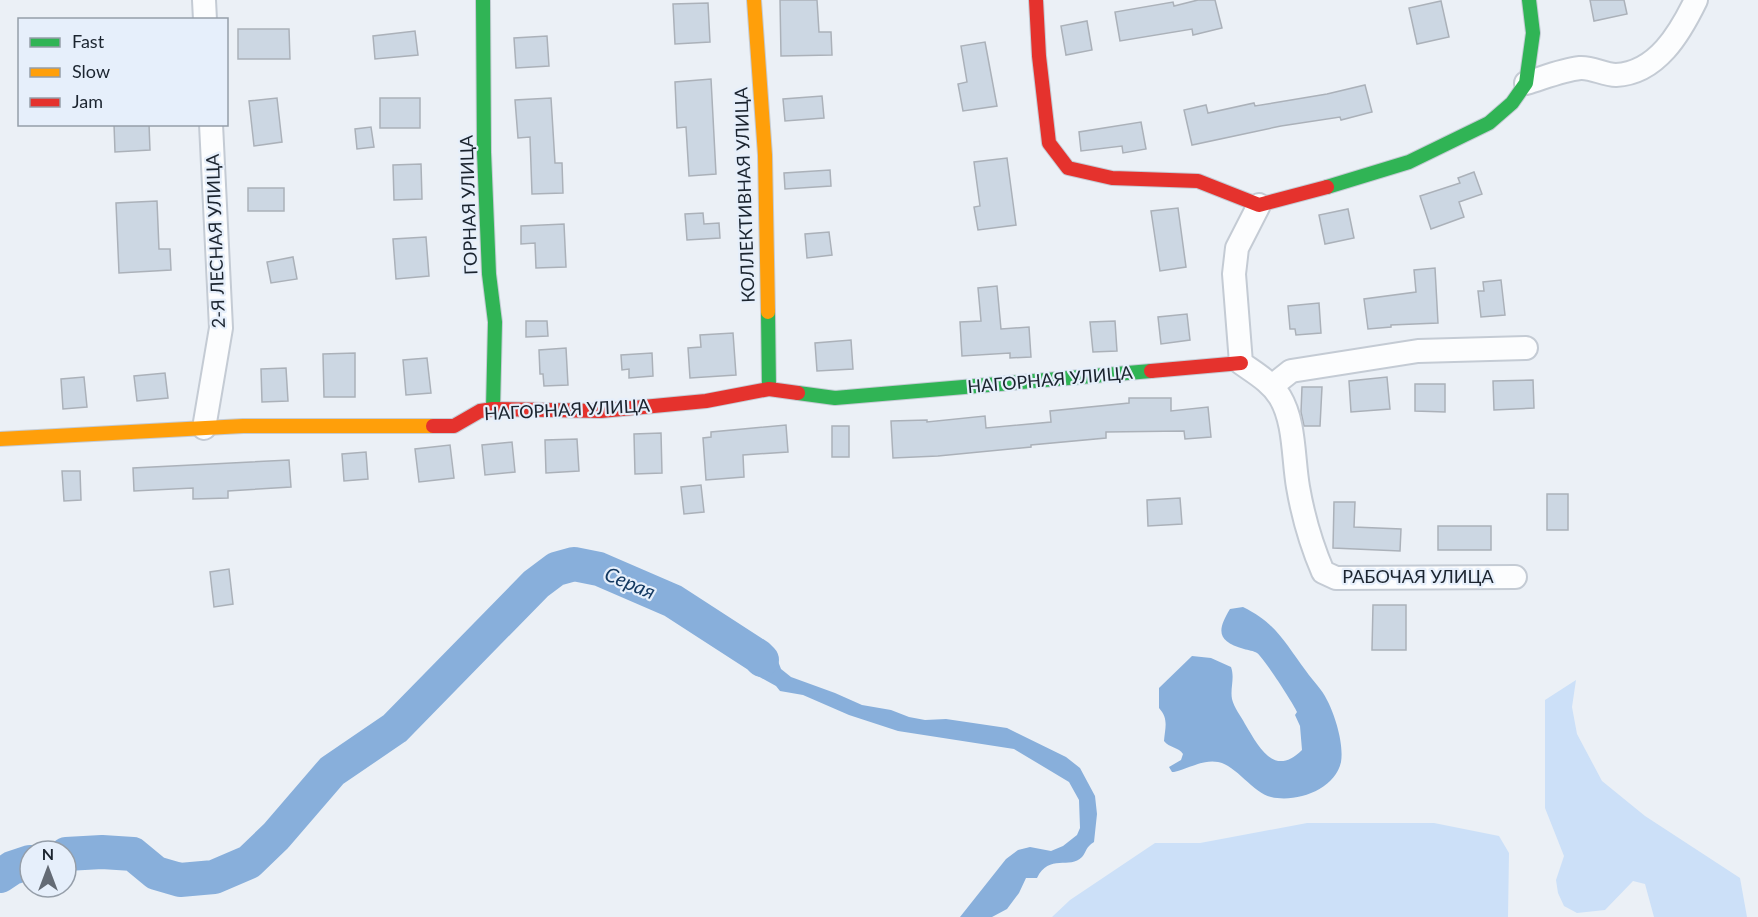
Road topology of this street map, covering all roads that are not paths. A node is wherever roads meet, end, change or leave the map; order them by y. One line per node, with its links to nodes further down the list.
1 (204, 0): 7 (street)
2 (483, 0): 15 (street, ГОРНАЯ УЛИЦА)
3 (754, 0): 14 (street, КОЛЛЕКТИВНАЯ УЛИЦА)
4 (1036, 0): 10 (street)
5 (1529, 0): 8 (street)
6 (1696, 0): 8 (street)
7 (205, 18)
8 (1526, 82): 10 (street)
9 (211, 126): 16 (street, 2-Я ЛЕСНАЯ УЛИЦА)
10 (1259, 205): 12 (street)
11 (1526, 348): 13 (street)
12 (1241, 363): 13 (street, РАБОЧАЯ УЛИЦА); 14 (street, НАГОРНАЯ УЛИЦА)
13 (1272, 386): 18 (street, РАБОЧАЯ УЛИЦА)
14 (769, 389): 15 (street, НАГОРНАЯ УЛИЦА)
15 (493, 409): 16 (street, НАГОРНАЯ УЛИЦА)
16 (204, 428): 17 (street, НАГОРНАЯ УЛИЦА)
17 (0, 439)
18 (1515, 577)

